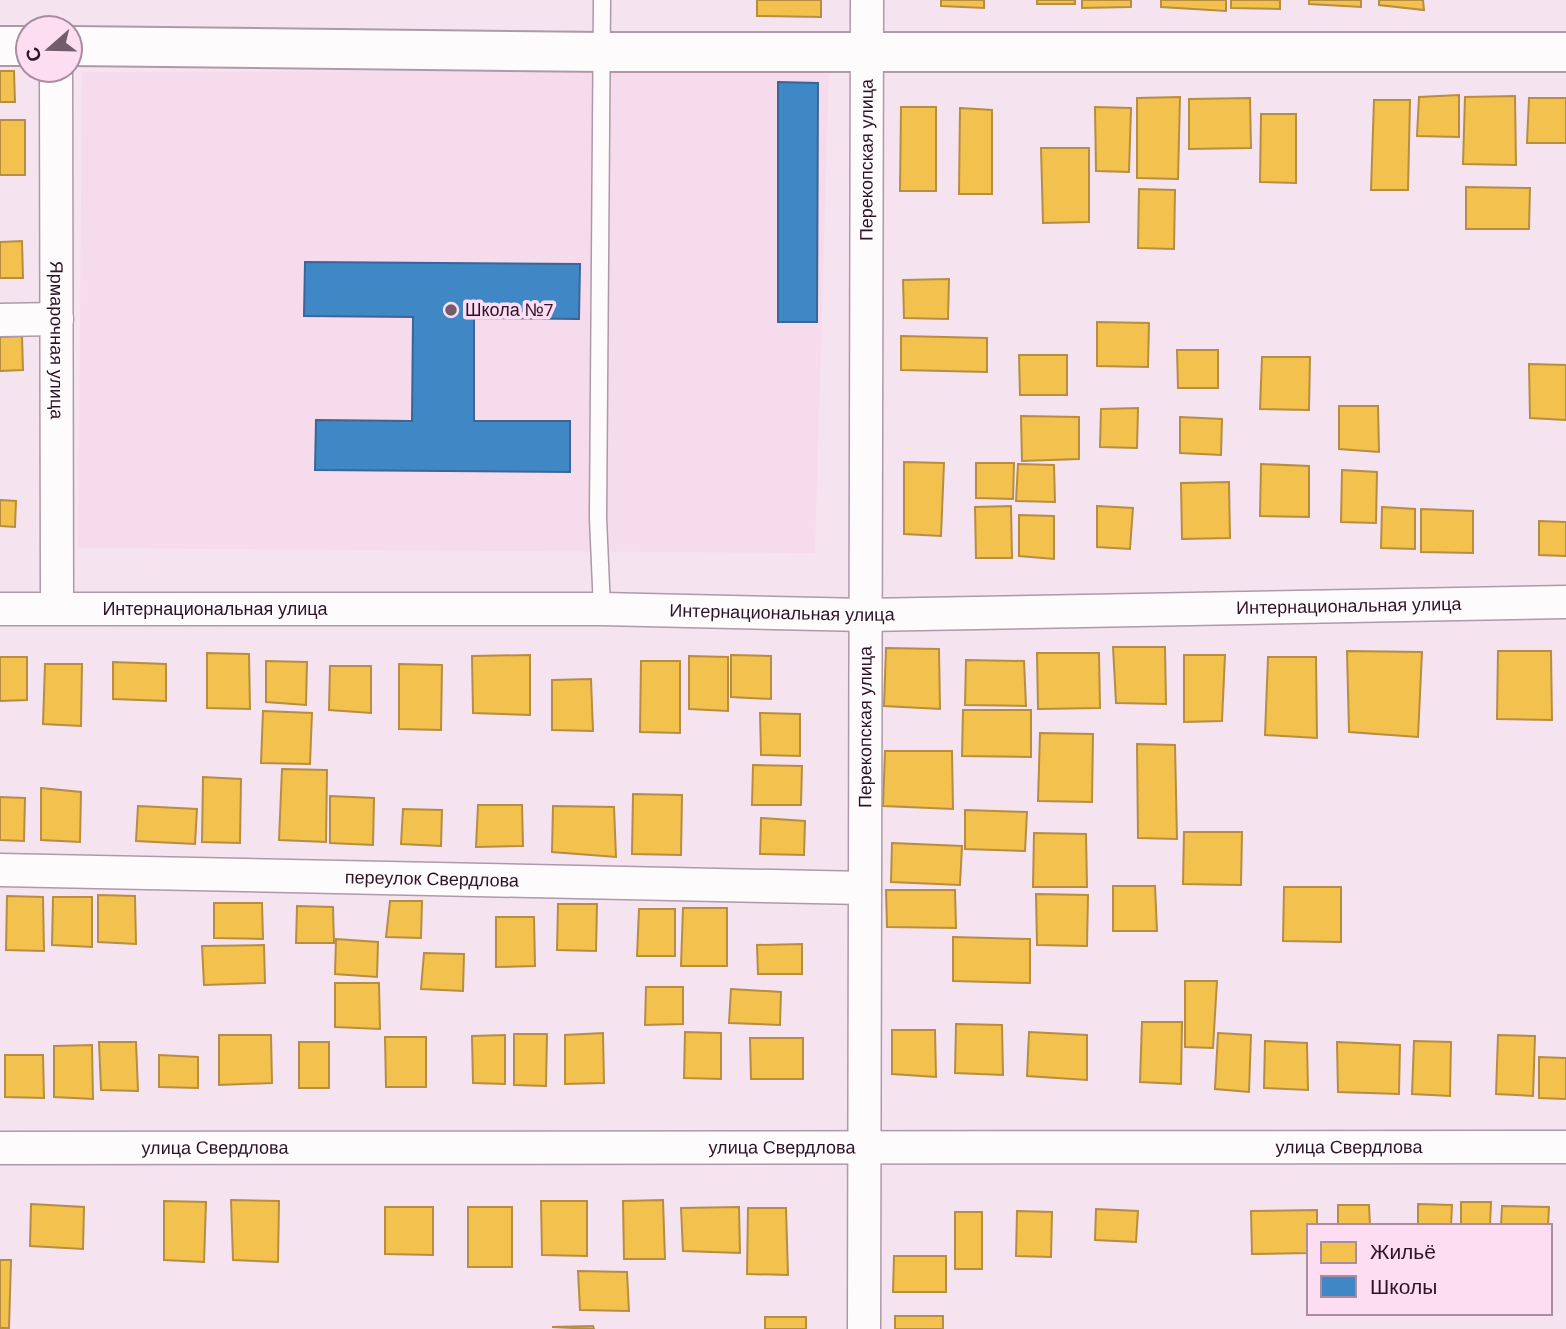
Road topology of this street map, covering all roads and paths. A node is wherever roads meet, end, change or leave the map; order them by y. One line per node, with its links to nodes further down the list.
1 (602, 0): 4 (lane)
2 (867, 0): 5 (street, Перекопская улица)
3 (84, 46): 4 (main road)
4 (604, 51): 5 (main road); 13 (lane)
5 (868, 51): 6 (main road); 14 (street, Перекопская улица)
6 (1566, 52)
7 (56, 84): 8 (street, Ярмарочная улица)
8 (57, 319): 9 (street); 11 (street, Ярмарочная улица)
9 (0, 320)
10 (1566, 602): 14 (street, Интернациональная улица)
11 (57, 608): 12 (street, Интернациональная улица); 13 (street, Интернациональная улица)
12 (0, 609)
13 (602, 609): 14 (street, Интернациональная улица)
14 (865, 615): 16 (street, Перекопская улица)
15 (0, 870): 16 (street, переулок Свердлова)
16 (864, 888): 17 (street, Перекопская улица)
17 (862, 1146): 18 (street, улица Свердлова); 19 (street, улица Свердлова); 20 (street, Перекопская улица)
18 (1566, 1147)
19 (0, 1148)
20 (863, 1329)

